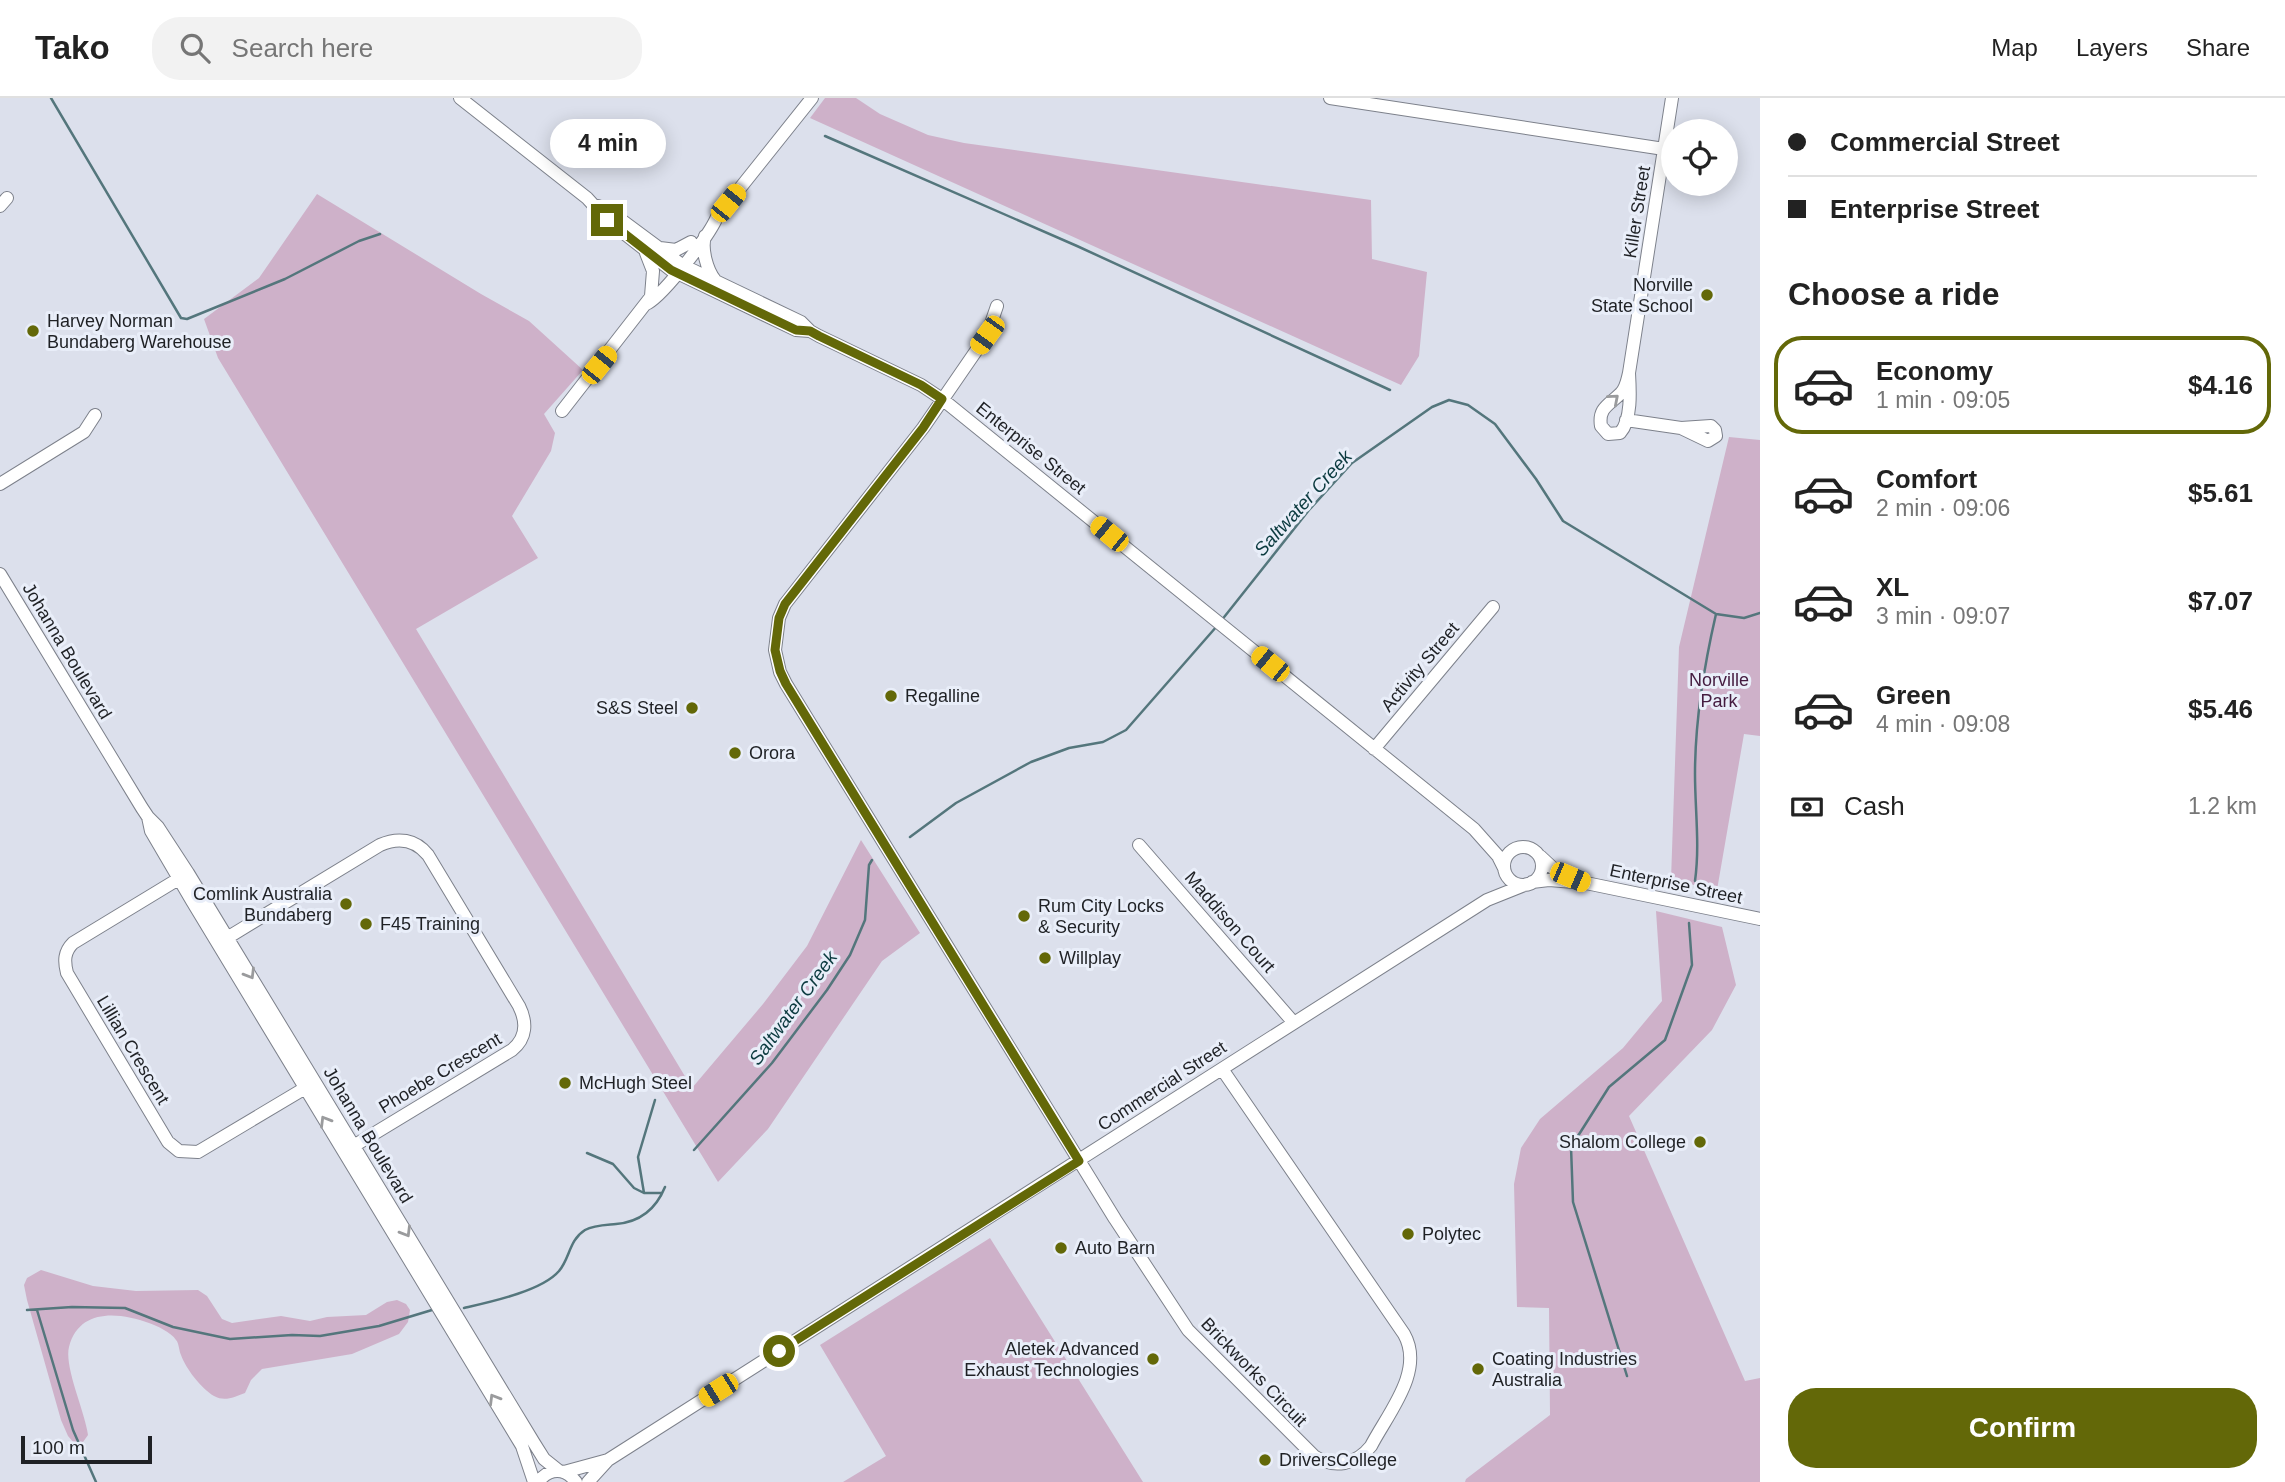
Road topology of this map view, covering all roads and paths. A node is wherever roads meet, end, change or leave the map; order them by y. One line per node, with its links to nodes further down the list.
1 (460, 98): 12 (street, Enterprise Street)
2 (812, 98): 9 (street)
3 (1329, 98): 5 (street)
4 (1672, 98): 6 (street, Killer Street)
5 (1401, 103): 7 (street)
6 (1669, 119)
7 (1661, 148)
8 (1661, 168): 18 (street, Killer Street)
9 (717, 217): 10 (street); 11 (street)
10 (705, 236): 13 (street); 14 (street)
11 (691, 242): 12 (street); 13 (street)
12 (651, 249): 13 (street, Enterprise Street); 15 (street)
13 (677, 267): 14 (street, Enterprise Street); 15 (street); 17 (street, Enterprise Street)
14 (715, 280): 17 (street, Enterprise Street)
15 (650, 300): 20 (street)
16 (997, 306): 19 (street, Brickworks Circuit)
17 (810, 331): 19 (street, Enterprise Street)
18 (1629, 373): 22 (street, Killer Street); 22 (street, one-way to 18)
19 (942, 399): 27 (street, Enterprise Street); 43 (street, Brickworks Circuit)
20 (562, 411)
21 (95, 415): 24 (street)
22 (1626, 420): 23 (street)
23 (1681, 428)
24 (0, 484)
25 (0, 573): 33 (street, Johanna Boulevard)
26 (1493, 607): 27 (street, Activity Street)
27 (1374, 749): 28 (street, Enterprise Street)
28 (1474, 829): 30 (street, Enterprise Street); 32 (street, Enterprise Street)
29 (1139, 845): 39 (street, Maddison Court)
30 (1516, 848): 31 (street); 32 (street)
31 (1539, 856): 34 (street); 35 (street, Enterprise Street)
32 (1504, 869): 34 (street); 36 (street, Commercial Street)
33 (183, 876): 38 (street, Johanna Boulevard); 41 (street, Lillian Crescent)
34 (1530, 883): 35 (street, Enterprise Street); 36 (street, Commercial Street)
35 (1586, 883): 37 (street, Enterprise Street)
36 (1487, 901): 39 (street, Commercial Street)
37 (1760, 919)
38 (223, 940): 41 (street, Johanna Boulevard); 42 (street, Phoebe Crescent)
39 (1294, 1023): 40 (street, Commercial Street)
40 (1222, 1069): 43 (street, Commercial Street); 43 (street, Brickworks Circuit)
41 (310, 1085): 42 (street, Johanna Boulevard)
42 (349, 1149): 45 (street, Johanna Boulevard, one-way to 45); 46 (street, Johanna Boulevard, one-way to 42)
43 (1079, 1161): 44 (street, Commercial Street)
44 (608, 1460): 45 (street, Commercial Street); 48 (street, Commercial Street)
45 (561, 1471): 46 (street, Commercial Street); 47 (street, Johanna Boulevard)
46 (536, 1482)
47 (576, 1482)
48 (588, 1482)

